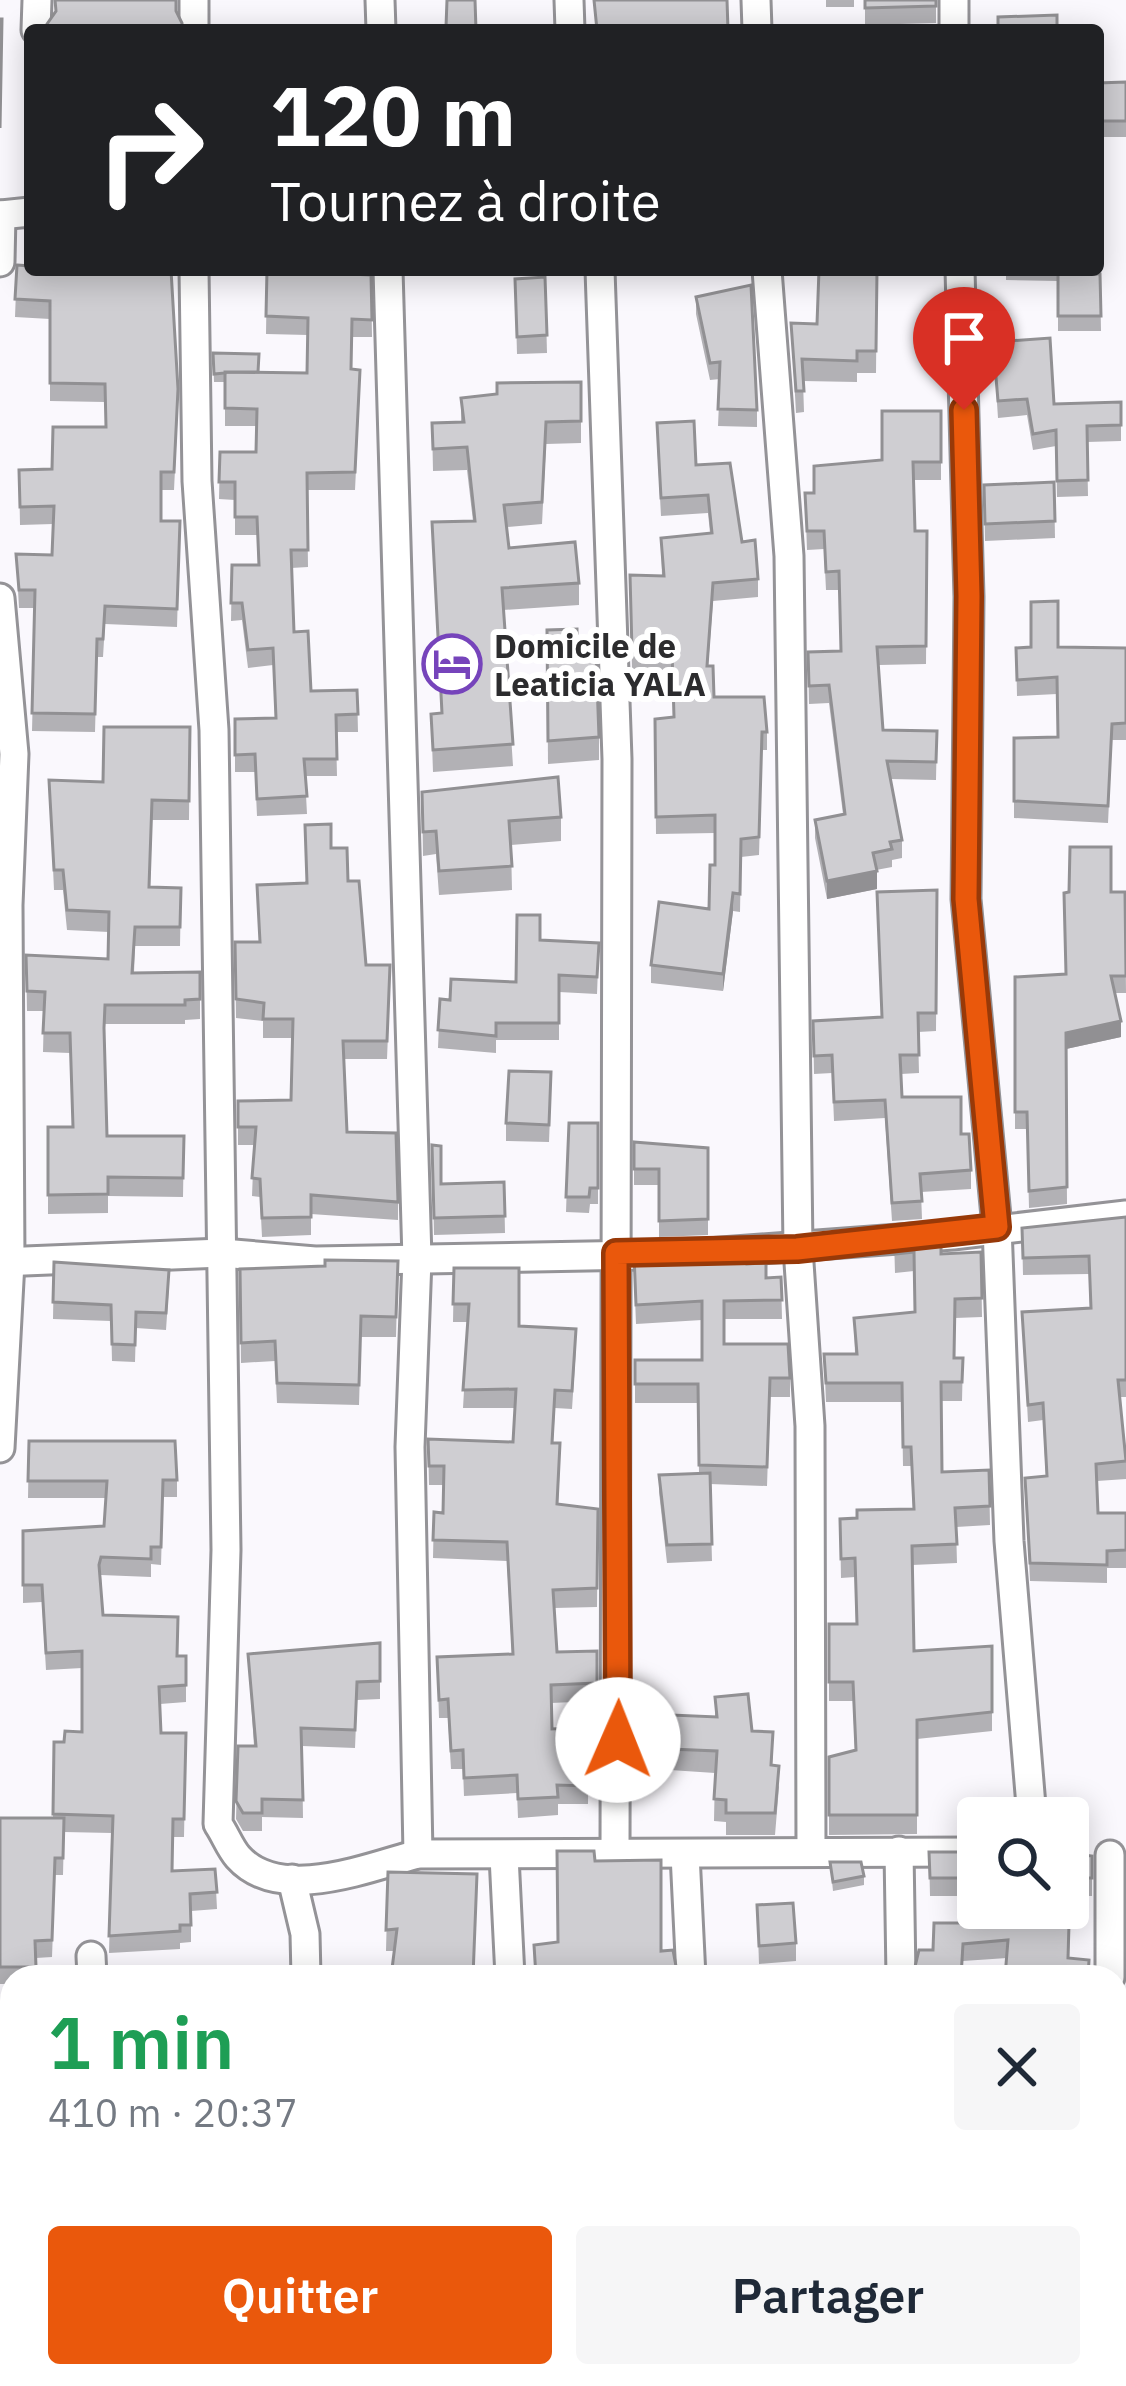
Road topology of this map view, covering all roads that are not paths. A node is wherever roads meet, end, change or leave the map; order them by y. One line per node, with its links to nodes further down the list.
1 (0, 215): 2 (street)
2 (0, 262)
3 (194, 276): 12 (street)
4 (388, 276): 14 (street)
5 (600, 276): 13 (street)
6 (767, 276): 11 (street)
7 (960, 276): 10 (street)
8 (0, 598): 15 (street)
9 (1126, 1215): 10 (street)
10 (997, 1227): 11 (street); 17 (street)
11 (797, 1249): 13 (street); 19 (street)
12 (222, 1253): 14 (street); 15 (street); 26 (street)
13 (616, 1253): 14 (street); 22 (street)
14 (417, 1259): 21 (street)
15 (5, 1262): 16 (street)
16 (0, 1448)
17 (1030, 1797)
18 (899, 1851): 19 (street); 20 (street); 30 (street)
19 (812, 1852): 23 (street)
20 (957, 1852)
21 (418, 1854): 25 (street); 26 (street)
22 (615, 1854): 23 (street); 25 (street)
23 (685, 1854): 29 (street)
24 (1108, 1855): 31 (street)
25 (504, 1856): 28 (street)
26 (292, 1879): 27 (street)
27 (306, 1965)
28 (509, 1965)
29 (690, 1965)
30 (901, 1965)
31 (1110, 1965)

